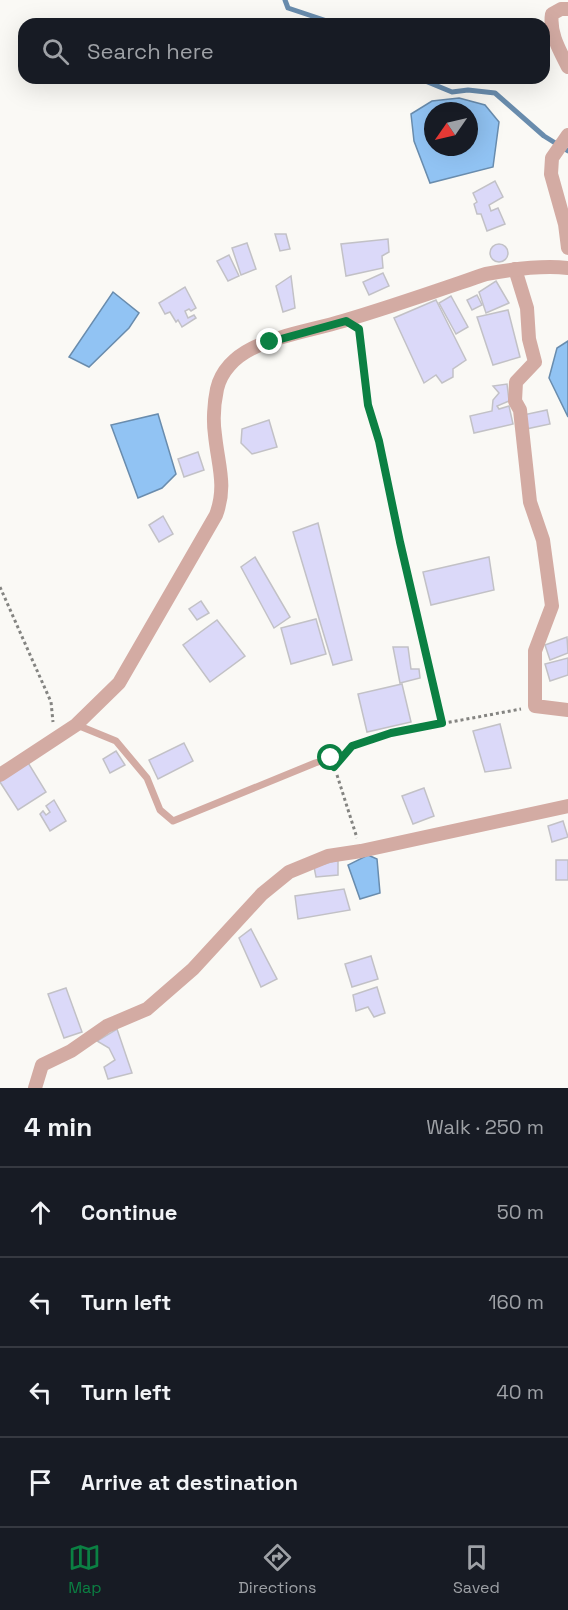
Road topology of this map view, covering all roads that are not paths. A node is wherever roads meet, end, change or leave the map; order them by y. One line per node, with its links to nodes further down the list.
1 (568, 9): 2 (street)
2 (568, 67)
3 (568, 135): 4 (street)
4 (568, 248)
5 (568, 268): 6 (street)
6 (515, 269): 7 (street); 8 (street)
7 (568, 710)
8 (76, 725): 9 (lane); 10 (street)
9 (334, 767)
10 (0, 775)
11 (568, 806): 12 (street)
12 (35, 1088)

